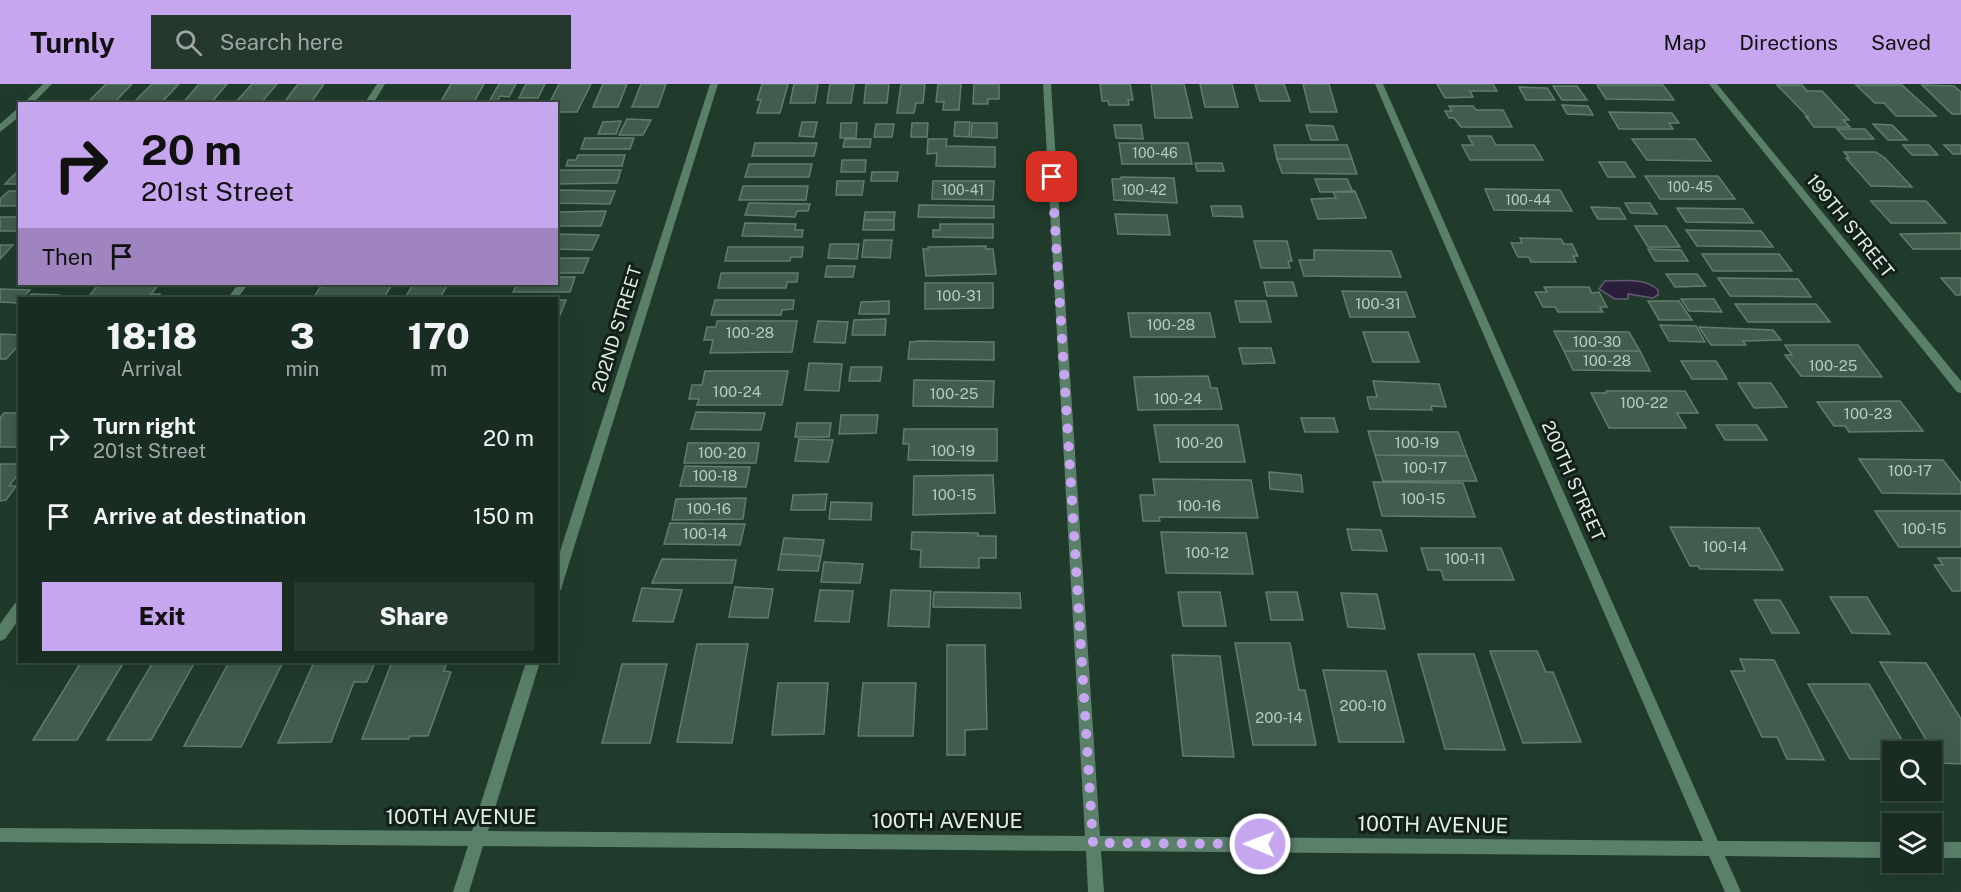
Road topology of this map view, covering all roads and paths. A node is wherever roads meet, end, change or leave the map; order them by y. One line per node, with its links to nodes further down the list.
1 (48, 84): 7 (street)
2 (381, 84): 8 (street)
3 (714, 84): 12 (street, 202ND STREET)
4 (1047, 84): 18 (street)
5 (1379, 84): 19 (street, 200TH STREET)
6 (1713, 84): 11 (street, 199TH STREET)
7 (29, 102)
8 (369, 102)
9 (18, 113): 10 (street)
10 (0, 129)
11 (1961, 389)
12 (558, 580)
13 (18, 610): 14 (street)
14 (0, 635)
15 (533, 663): 17 (street)
16 (0, 835): 17 (street, 100TH AVENUE)
17 (477, 838): 18 (street, 100TH AVENUE); 23 (street)
18 (1093, 843): 19 (street, 100TH AVENUE); 24 (street)
19 (1714, 849): 20 (street, 100TH AVENUE); 25 (street, 200TH STREET)
20 (1882, 850)
21 (1942, 850): 22 (street)
22 (1961, 850)
23 (461, 892)
24 (1096, 892)
25 (1733, 892)

